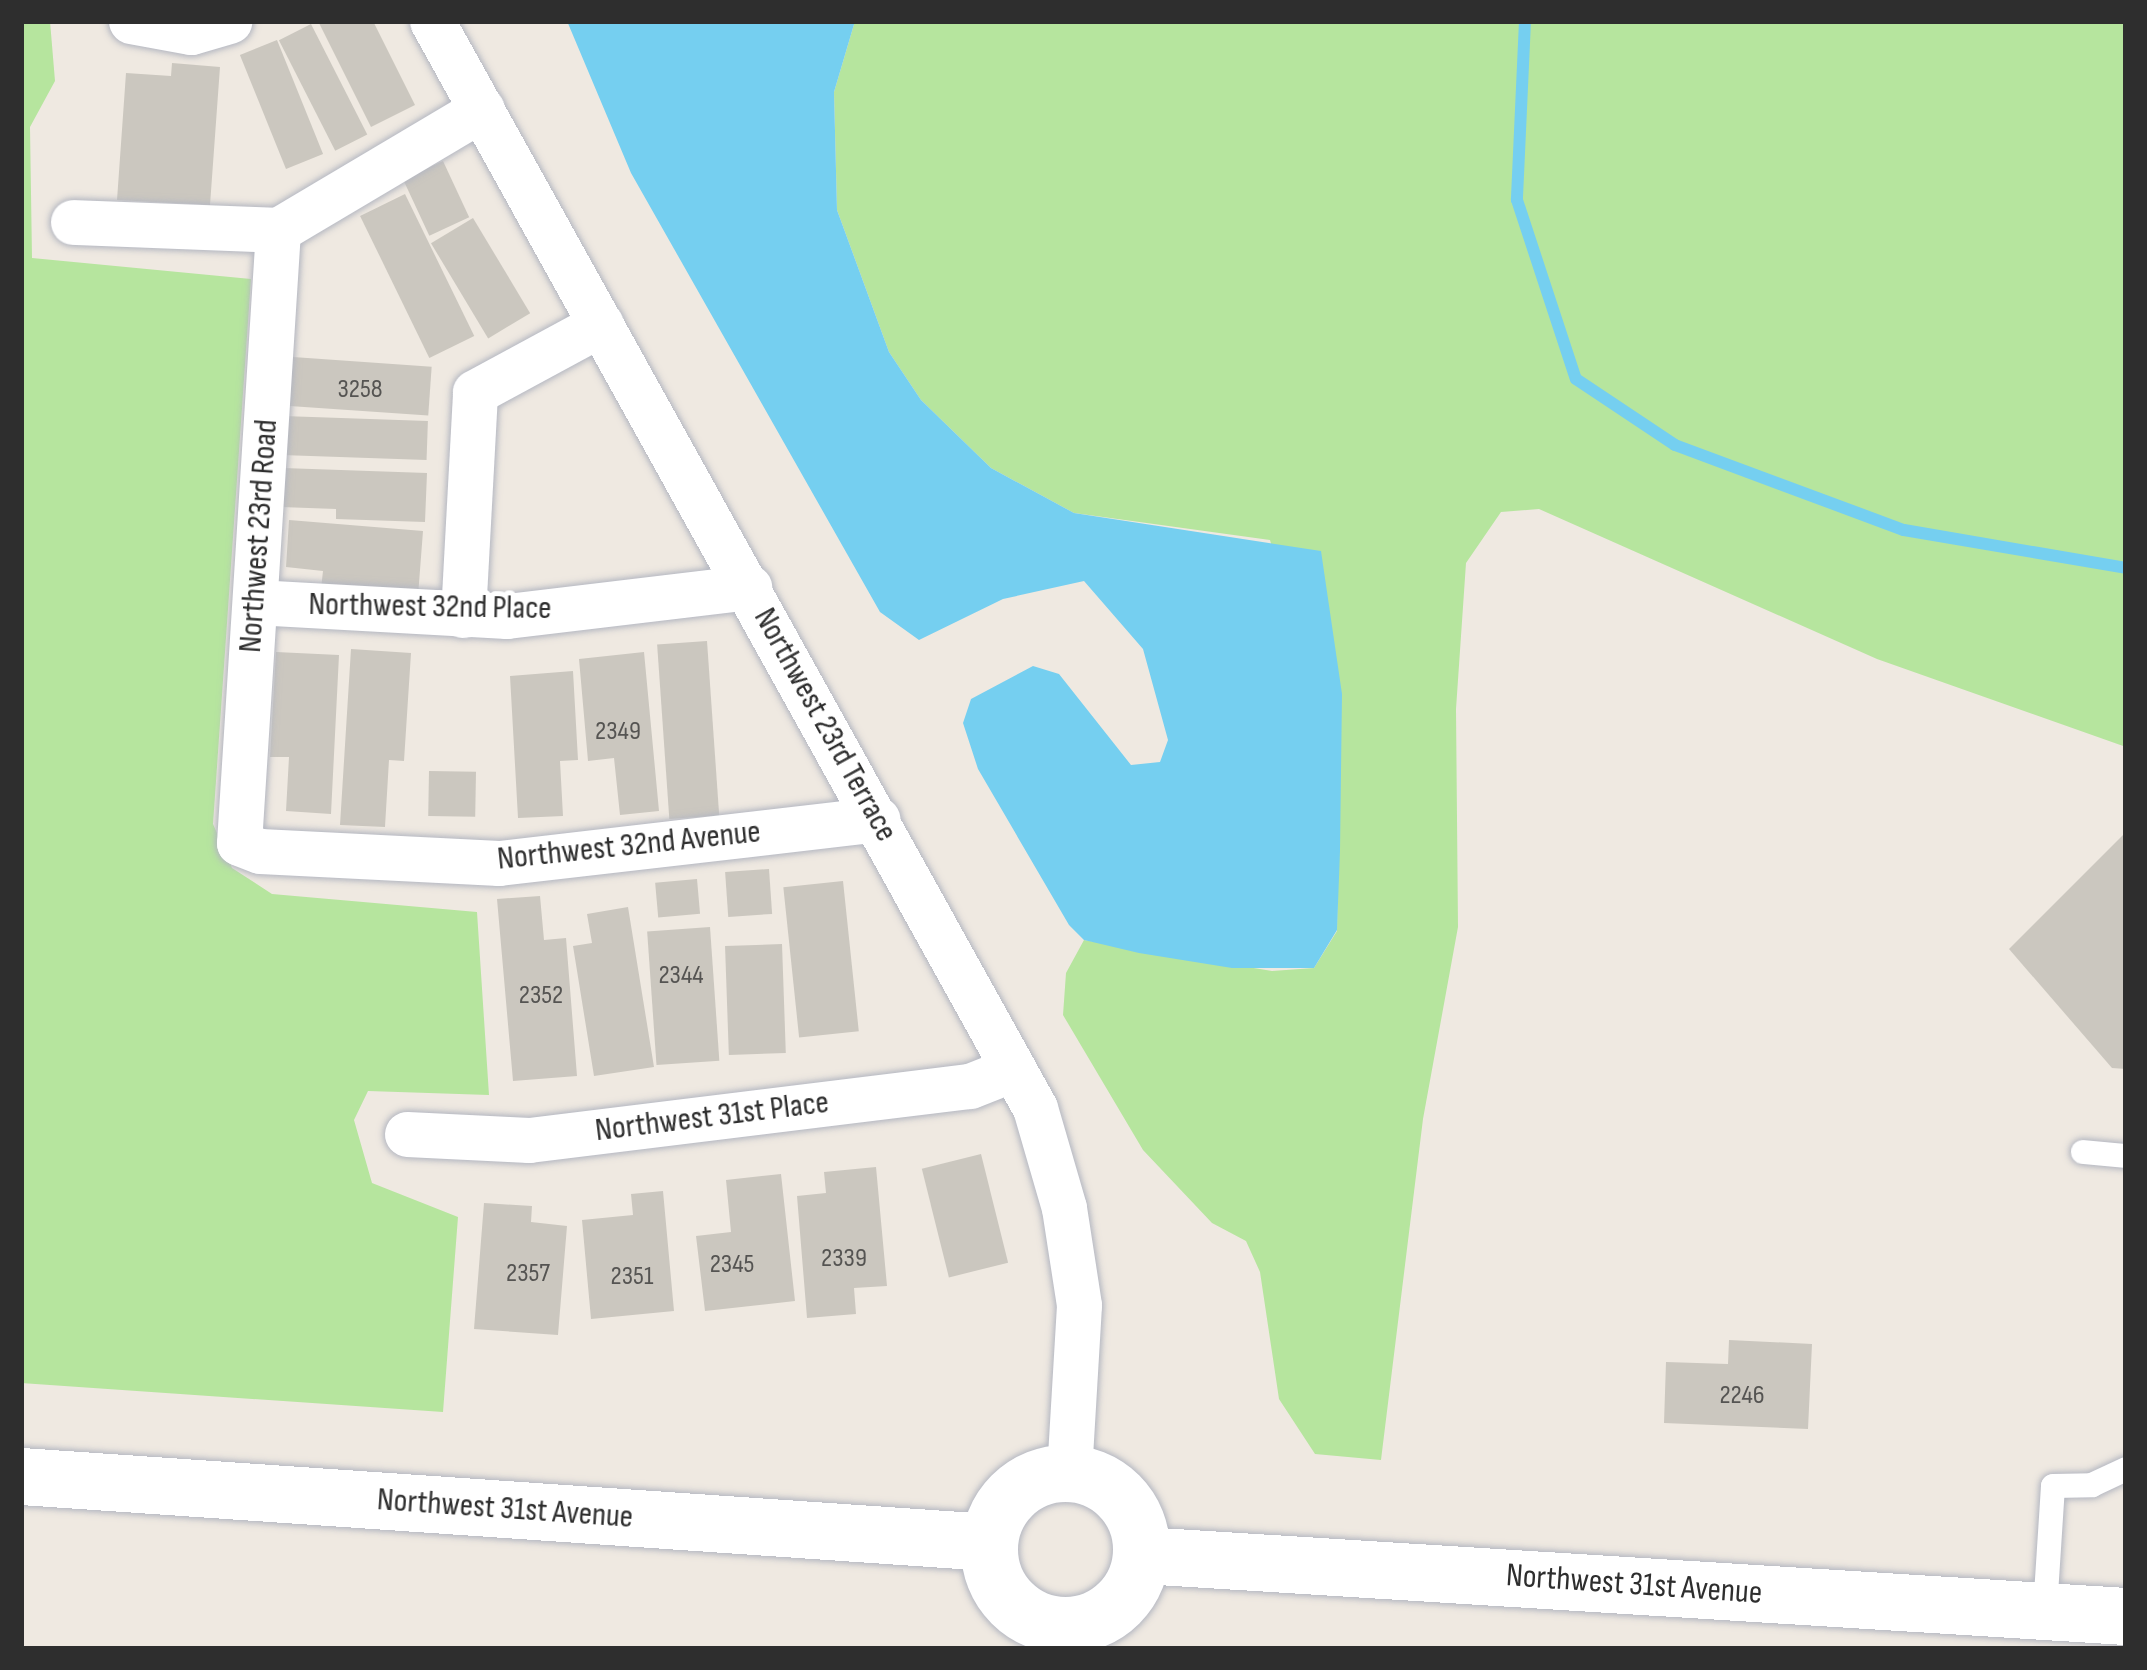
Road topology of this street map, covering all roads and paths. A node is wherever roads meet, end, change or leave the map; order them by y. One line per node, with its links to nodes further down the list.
1 (230, 21): 3 (street)
2 (432, 21): 4 (street, Northwest 23rd Terrace)
3 (135, 23)
4 (482, 109): 6 (street); 7 (street, Northwest 23rd Terrace)
5 (73, 222): 6 (street)
6 (278, 230): 9 (street, Northwest 23rd Road)
7 (601, 324): 8 (street, Northwest 23rd Terrace); 10 (street)
8 (749, 587): 10 (street, Northwest 32nd Place); 11 (street, Northwest 23rd Terrace)
9 (255, 602): 10 (street, Northwest 32nd Place); 12 (street, Northwest 23rd Road)
10 (463, 615)
11 (877, 819): 12 (street, Northwest 32nd Avenue); 13 (street, Northwest 23rd Terrace)
12 (239, 842)
13 (1013, 1069): 14 (street, Northwest 31st Place); 18 (street, Northwest 23rd Terrace)
14 (407, 1134)
15 (2083, 1152): 16 (lane)
16 (2126, 1156)
17 (2126, 1469): 22 (lane)
18 (1069, 1472): 20 (street); 21 (street)
19 (21, 1476): 20 (street, Northwest 31st Avenue)
20 (988, 1542): 24 (street)
21 (1142, 1555): 22 (street, Northwest 31st Avenue); 24 (street)
22 (2044, 1610): 23 (street, Northwest 31st Avenue)
23 (2126, 1616)
24 (1062, 1638)

